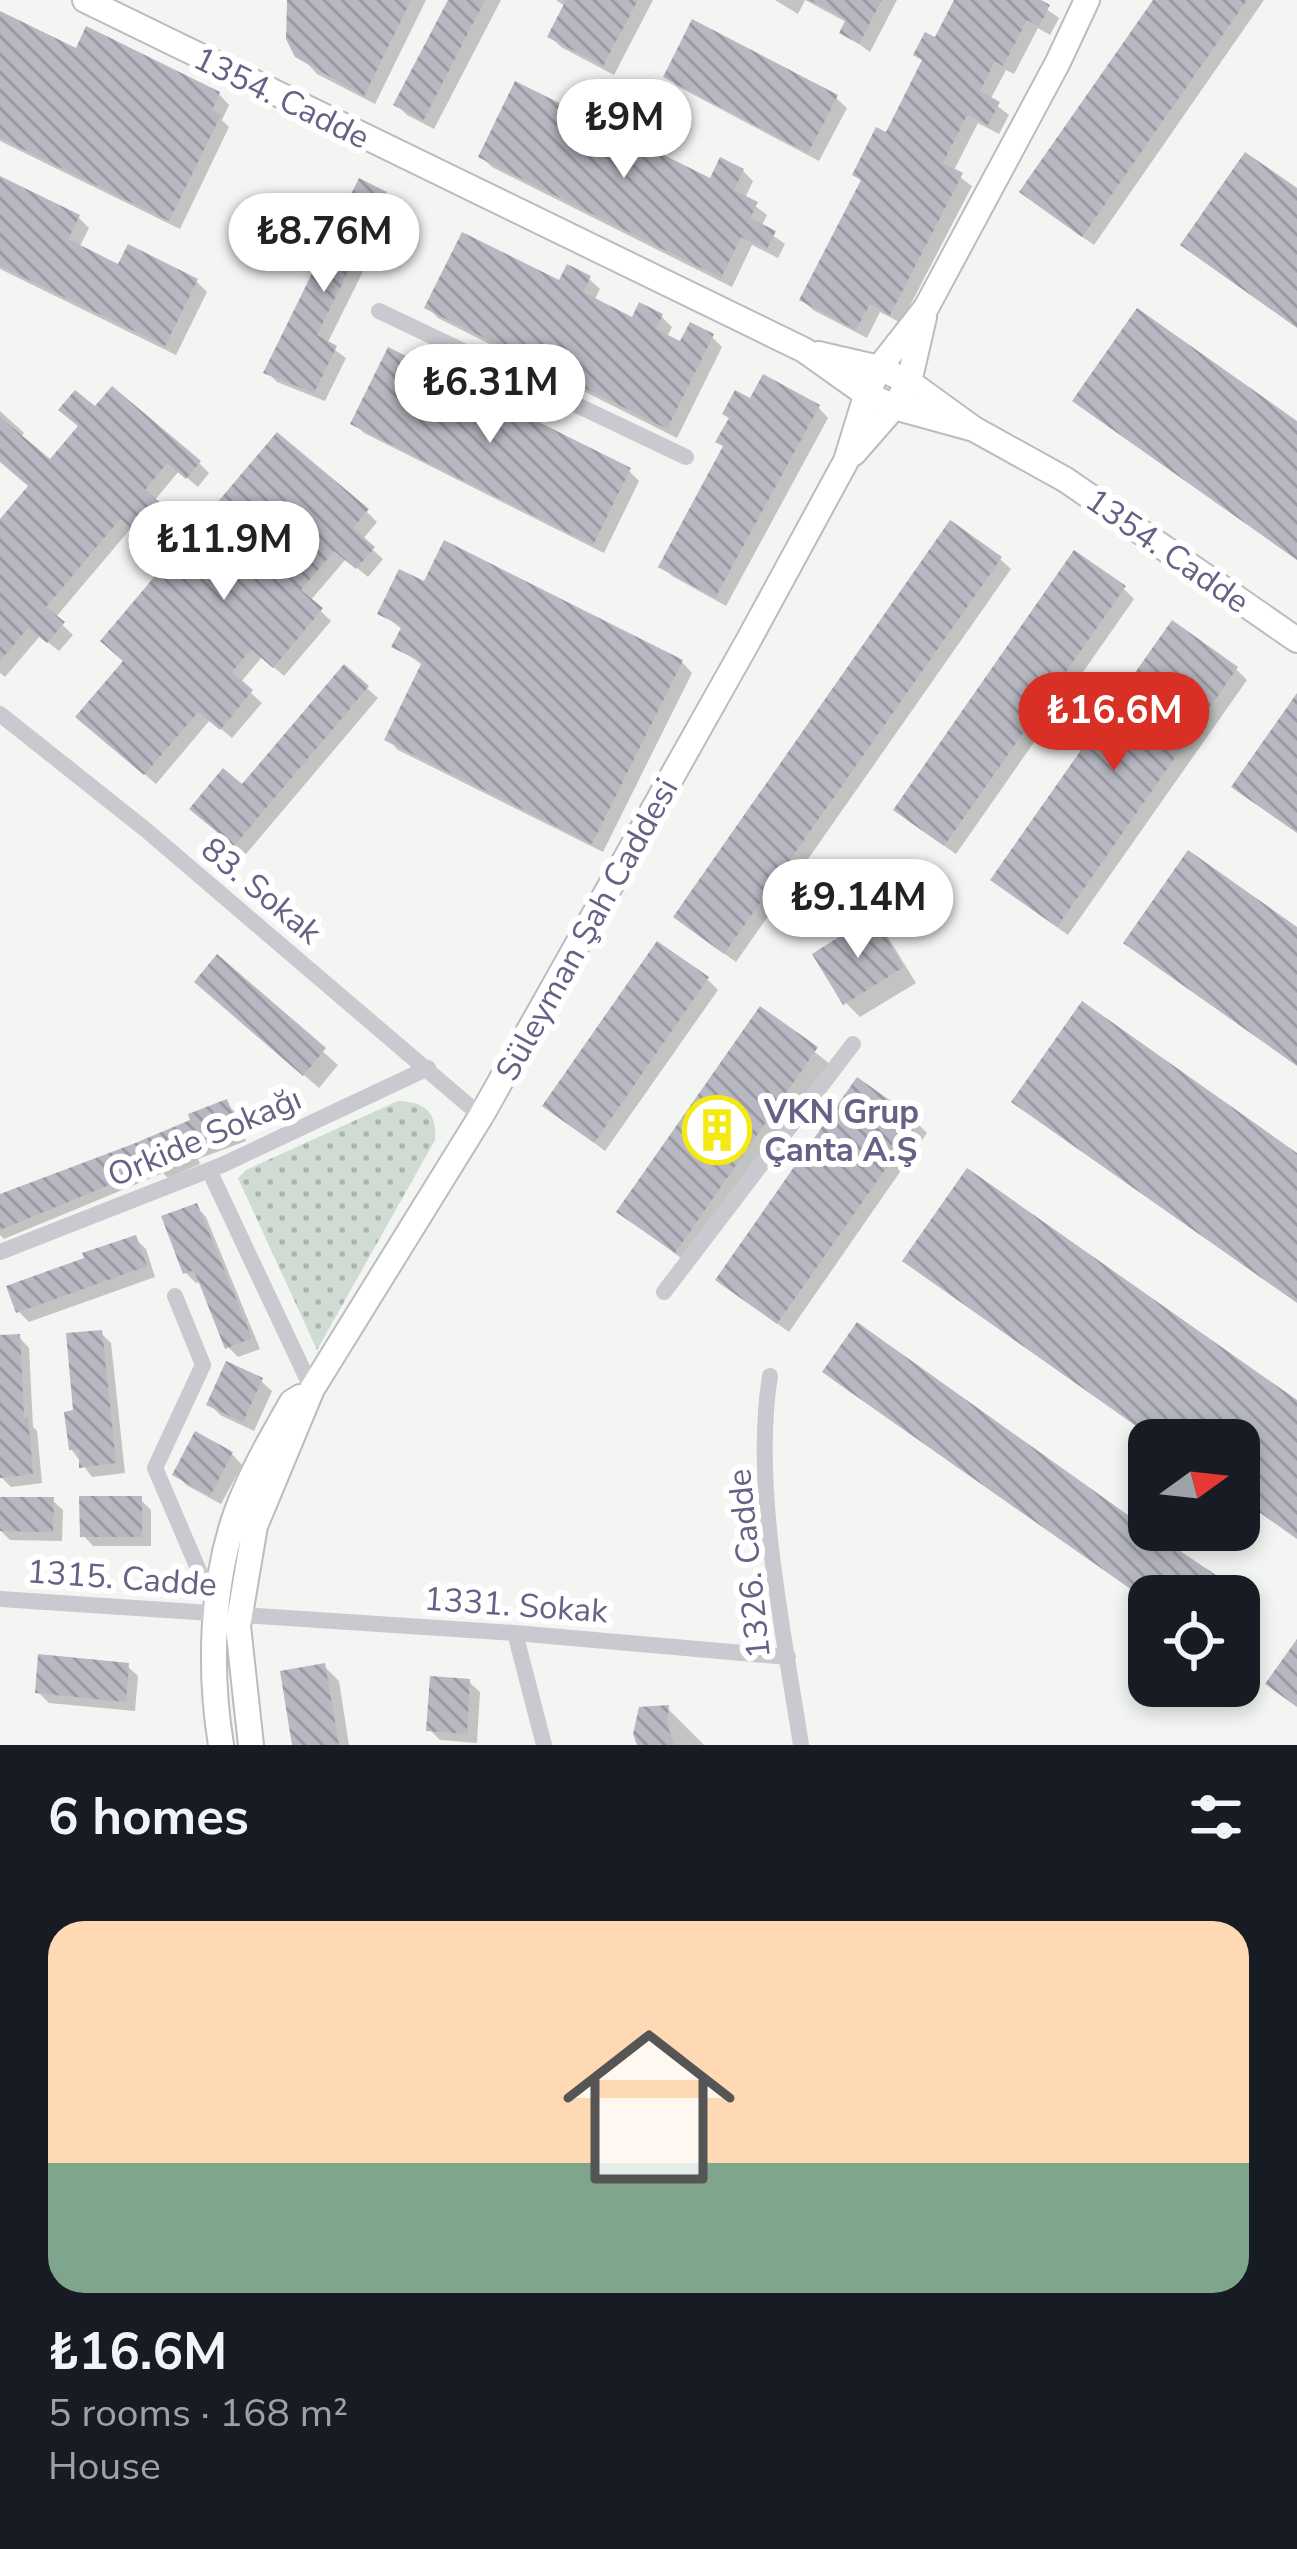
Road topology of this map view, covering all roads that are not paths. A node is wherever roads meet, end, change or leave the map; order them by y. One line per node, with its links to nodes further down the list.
1 (85, 0): 5 (main road, 1354. Cadde)
2 (1087, 0): 3 (main road)
3 (926, 308): 6 (main road); 7 (main road)
4 (380, 311): 11 (street)
5 (804, 350): 6 (main road, 1354. Cadde); 8 (main road, 1354. Cadde)
6 (879, 368): 7 (main road, 1354. Cadde); 8 (main road)
7 (909, 382): 9 (main road); 10 (main road, 1354. Cadde)
8 (866, 394): 9 (main road, 1354. Cadde); 12 (main road)
9 (894, 407): 10 (main road, 1354. Cadde); 12 (main road)
10 (974, 430): 13 (main road, 1354. Cadde)
11 (686, 457)
12 (846, 461): 17 (main road, Süleyman Şah Caddesi)
13 (1297, 640)
14 (0, 714): 16 (street, 83. Sokak)
15 (853, 1044): 20 (street)
16 (428, 1068): 17 (street, 83. Sokak); 18 (street, Orkide Sokağı)
17 (481, 1116): 23 (main road, Süleyman Şah Caddesi)
18 (209, 1170): 19 (street, Orkide Sokağı); 23 (street)
19 (0, 1252)
20 (664, 1292)
21 (175, 1296): 25 (street)
22 (770, 1376): 27 (street, 1326. Cadde)
23 (312, 1389): 25 (main road, Süleyman Şah Caddesi)
24 (0, 1599): 25 (street, 1315. Cadde)
25 (228, 1614): 26 (street, 1331. Sokak); 28 (main road, Süleyman Şah Caddesi); 29 (main road, Süleyman Şah Caddesi)
26 (515, 1633): 27 (street, 1331. Sokak); 30 (street)
27 (788, 1657): 31 (street, 1326. Cadde)
28 (221, 1745)
29 (251, 1745)
30 (544, 1745)
31 (802, 1745)

